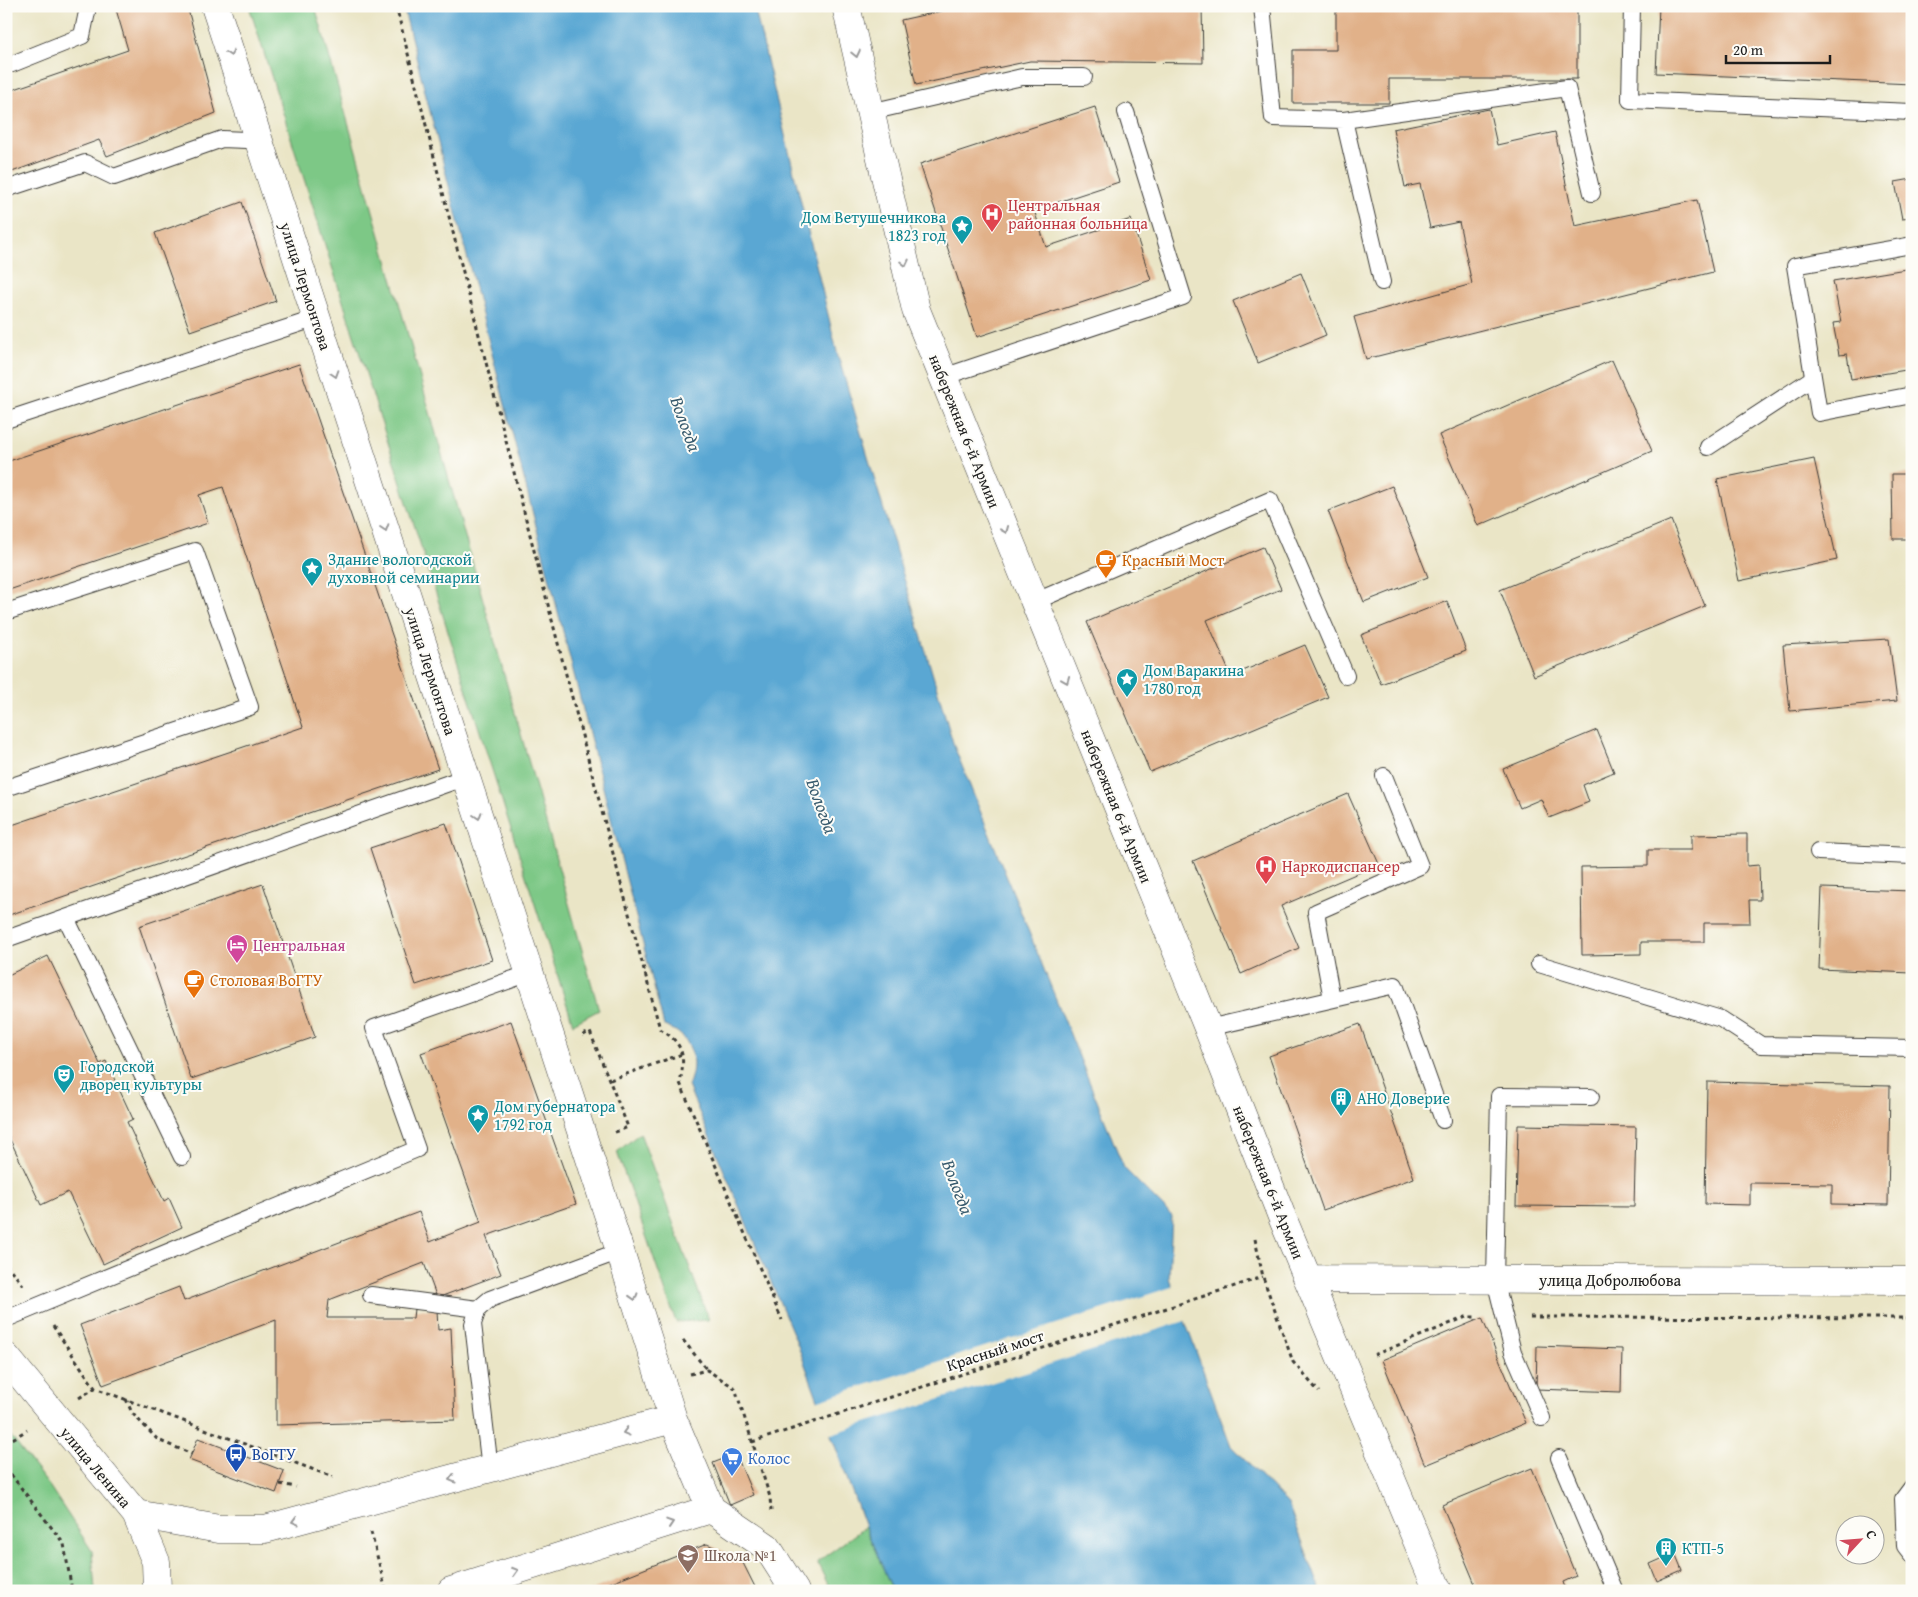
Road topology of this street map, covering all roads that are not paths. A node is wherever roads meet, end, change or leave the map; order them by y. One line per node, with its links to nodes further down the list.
1 (86, 6): 6 (lane)
2 (215, 6): 12 (street, улица Лермонтова, one-way to 12)
3 (846, 6): 8 (street, набережная 6-й Армии, one-way to 8)
4 (1262, 6): 11 (lane)
5 (1632, 6): 10 (lane)
6 (6, 63)
7 (1084, 77): 8 (lane)
8 (870, 112): 18 (street, набережная 6-й Армии, one-way to 18)
9 (1126, 112): 18 (lane)
10 (1912, 112)
11 (1344, 120): 14 (lane); 16 (lane)
12 (257, 136): 13 (lane); 17 (street, улица Лермонтова)
13 (6, 189)
14 (1592, 193)
15 (1912, 246): 19 (lane)
16 (1382, 282)
17 (317, 318): 21 (lane); 27 (street, улица Лермонтова, one-way to 27)
18 (943, 378): 23 (street, набережная 6-й Армии, one-way to 23)
19 (1813, 378): 20 (lane); 22 (lane)
20 (1912, 395)
21 (6, 420)
22 (1708, 447)
23 (1034, 602): 25 (lane); 36 (street, набережная 6-й Армии, one-way to 36)
24 (6, 612): 28 (lane)
25 (1346, 676)
26 (1384, 776): 35 (lane)
27 (466, 777): 31 (lane); 34 (street, улица Лермонтова, one-way to 34)
28 (6, 788)
29 (1818, 852): 30 (lane)
30 (1912, 856)
31 (66, 918): 32 (lane); 40 (lane)
32 (6, 939)
33 (1539, 964): 37 (lane)
34 (530, 973): 41 (street, улица Лермонтова); 47 (lane)
35 (1332, 1000): 36 (lane); 39 (lane)
36 (1208, 1028): 42 (street, набережная 6-й Армии)
37 (1912, 1048)
38 (1591, 1097): 43 (lane)
39 (1443, 1120)
40 (182, 1157)
41 (620, 1251): 46 (lane); 50 (street, улица Лермонтова, one-way to 50)
42 (1308, 1279): 43 (street, улица Добролюбова); 60 (street, набережная 6-й Армии)
43 (1495, 1280): 44 (street, улица Добролюбова); 49 (lane)
44 (1912, 1281)
45 (371, 1295): 46 (lane)
46 (478, 1309): 52 (lane)
47 (6, 1320)
48 (6, 1357): 55 (street, улица Ленина)
49 (1542, 1418)
50 (672, 1419): 52 (street, one-way to 52); 54 (street, улица Лермонтова)
51 (1559, 1458): 61 (lane)
52 (490, 1469): 55 (street, one-way to 55)
53 (1912, 1487): 56 (lane)
54 (711, 1509): 58 (street, one-way to 54); 59 (street)
55 (136, 1514): 57 (street, улица Ленина)
56 (1912, 1555)
57 (157, 1591)
58 (452, 1591)
59 (795, 1591)
60 (1438, 1591)
61 (1615, 1591)

